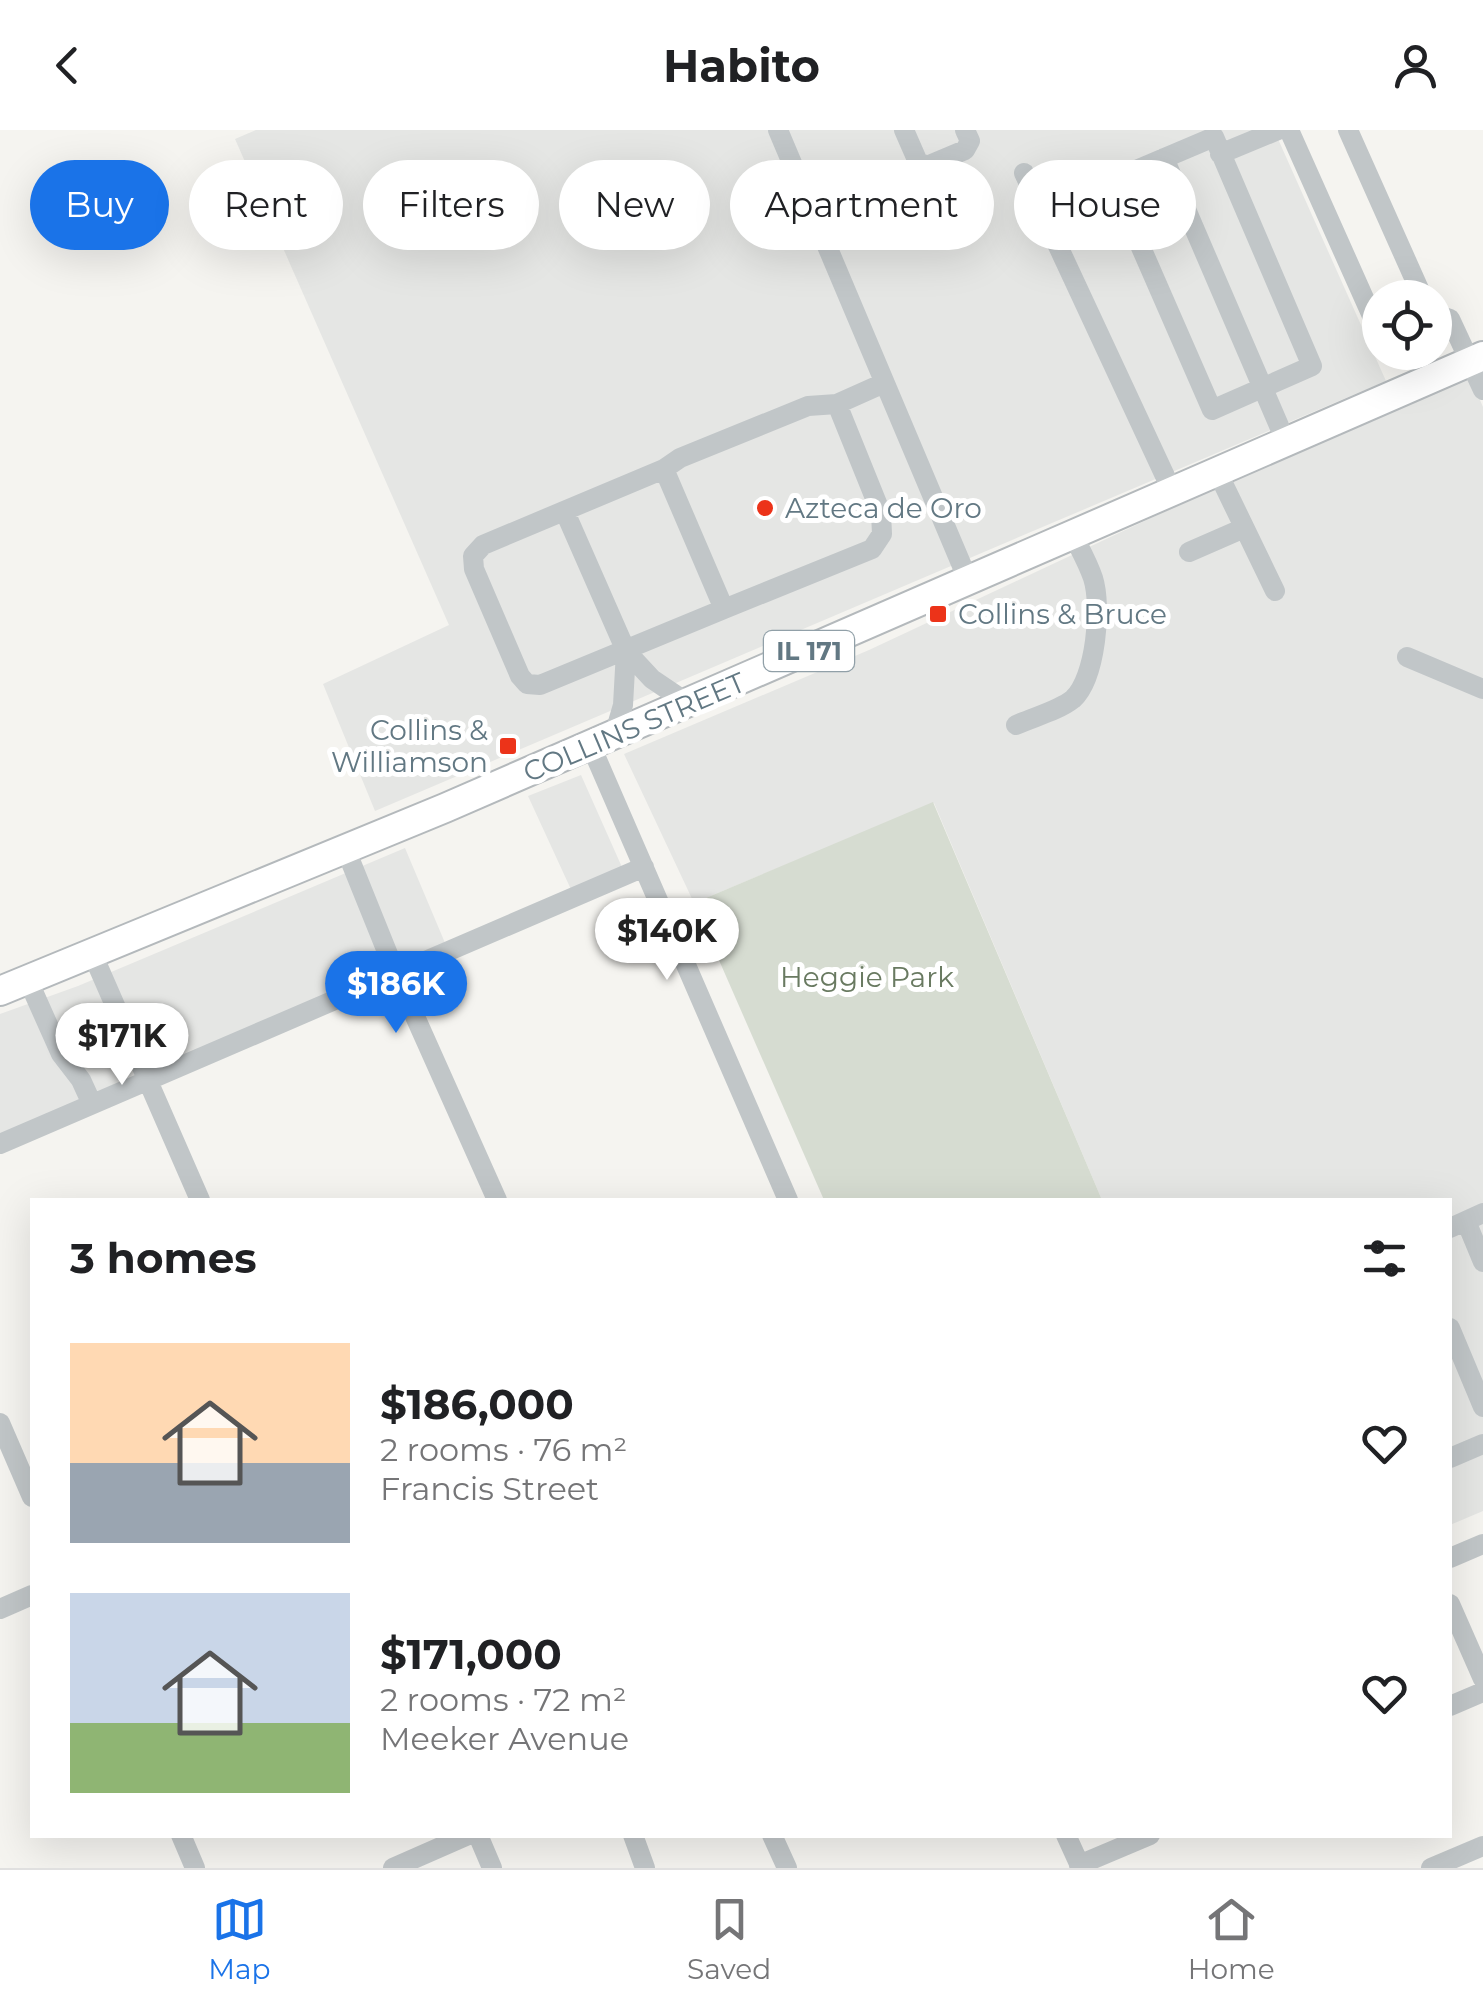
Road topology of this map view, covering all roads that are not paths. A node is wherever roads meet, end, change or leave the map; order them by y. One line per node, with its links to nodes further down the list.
1 (778, 130): 16 (street)
2 (904, 130): 3 (street)
3 (965, 130)
4 (1278, 130): 7 (street)
5 (1288, 130): 13 (street)
6 (1348, 130): 12 (street)
7 (1220, 154): 8 (street); 17 (street)
8 (1164, 158): 9 (street); 17 (street)
9 (1159, 160)
10 (1061, 250): 23 (street)
11 (1142, 250): 17 (street)
12 (1414, 280)
13 (1362, 294)
14 (1452, 322): 15 (street)
15 (1477, 359): 18 (street); 20 (main road, COLLINS STREET / IL 171)
16 (884, 382): 19 (street); 28 (street)
17 (1262, 389): 20 (street)
18 (1483, 390)
19 (836, 404): 21 (street); 30 (street)
20 (1286, 442): 22 (main road, COLLINS STREET / IL 171)
21 (664, 470): 24 (street); 30 (street)
22 (1217, 471): 23 (main road, COLLINS STREET / IL 171); 25 (street)
23 (1172, 491): 26 (main road, COLLINS STREET / IL 171)
24 (566, 512): 31 (street); 31 (street)
25 (1244, 528): 27 (street); 29 (street)
26 (1073, 535): 28 (main road, COLLINS STREET / IL 171); 35 (street)
27 (1189, 552)
28 (968, 580): 34 (main road, COLLINS STREET / IL 171)
29 (1275, 591)
30 (724, 609): 31 (street)
31 (626, 651): 34 (street); 36 (street)
32 (1406, 658): 33 (street)
33 (1483, 690)
34 (689, 704): 36 (main road, COLLINS STREET / IL 171)
35 (1016, 725)
36 (602, 741): 37 (main road, COLLINS STREET / IL 171); 38 (street)
37 (346, 850): 39 (main road, COLLINS STREET / IL 171); 40 (street)
38 (644, 867): 40 (street); 48 (street)
39 (92, 955): 41 (main road, COLLINS STREET / IL 171); 43 (street)
40 (396, 974): 43 (street); 47 (street)
41 (28, 980): 42 (main road, COLLINS STREET / IL 171); 44 (street)
42 (0, 991)
43 (146, 1081): 44 (street); 46 (street)
44 (92, 1104): 45 (street)
45 (0, 1144)
46 (199, 1198)
47 (496, 1198)
48 (787, 1198)
49 (1466, 1220): 50 (street)
50 (1483, 1262)
51 (1452, 1333): 52 (street)
52 (1483, 1407)
53 (0, 1423): 56 (street)
54 (1483, 1444): 55 (street)
55 (1452, 1457)
56 (30, 1492)
57 (1483, 1544): 58 (street)
58 (1452, 1557)
59 (30, 1596): 61 (street)
60 (1452, 1608): 62 (street)
61 (0, 1609)
62 (1483, 1678)
63 (1483, 1692): 64 (street)
64 (1452, 1705)
65 (181, 1838): 74 (street)
66 (461, 1838): 75 (street)
67 (479, 1838): 76 (street)
68 (634, 1838): 77 (street)
69 (773, 1838): 78 (street)
70 (1067, 1838): 73 (street)
71 (1143, 1838): 73 (street)
72 (1483, 1846): 79 (street)
73 (1080, 1867)
74 (195, 1868)
75 (393, 1868)
76 (492, 1868)
77 (645, 1868)
78 (787, 1868)
79 (1431, 1868)

